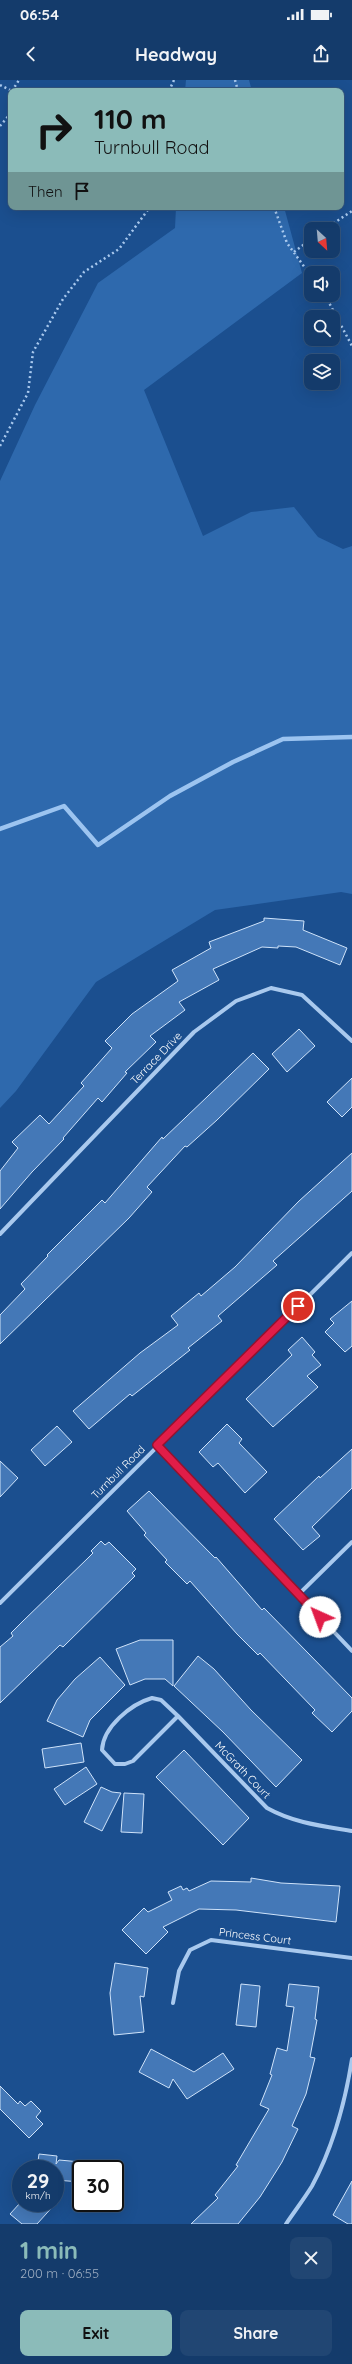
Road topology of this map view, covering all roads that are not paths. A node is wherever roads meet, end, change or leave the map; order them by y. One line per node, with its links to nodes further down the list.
1 (352, 1041): 2 (street, Terrace Drive)
2 (0, 1234)
3 (352, 1253): 4 (street, Turnbull Road)
4 (157, 1445): 6 (street); 7 (street, Turnbull Road)
5 (352, 1542): 6 (street)
6 (299, 1594): 8 (street)
7 (0, 1604)
8 (352, 1650)
9 (178, 1716): 9 (street, McGrath Court); 10 (street, McGrath Court)
10 (352, 1831)
11 (352, 1958): 12 (street, Princess Court)
12 (173, 2003)
13 (352, 2059): 14 (street)
14 (286, 2224)

